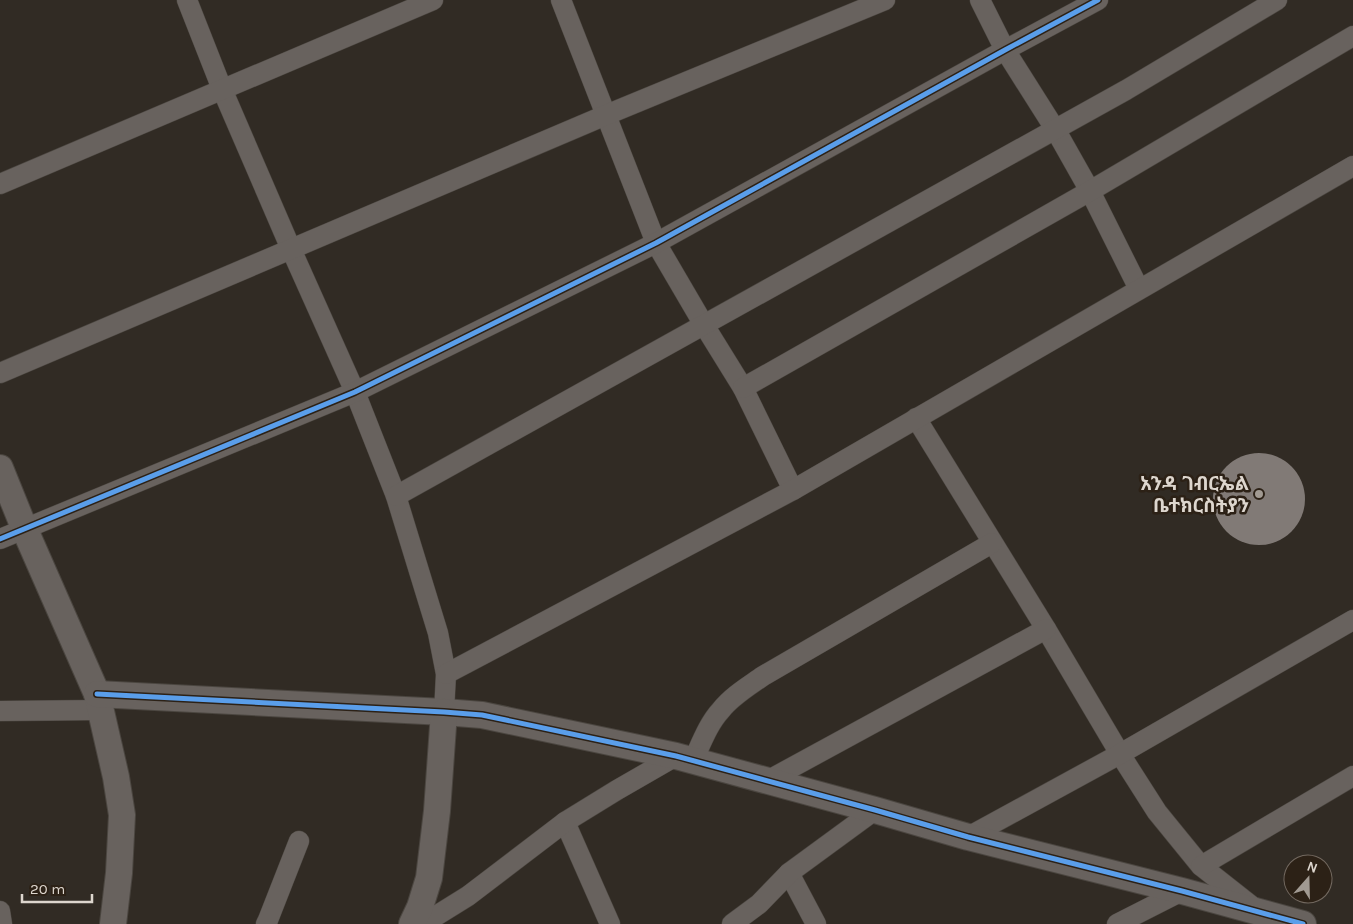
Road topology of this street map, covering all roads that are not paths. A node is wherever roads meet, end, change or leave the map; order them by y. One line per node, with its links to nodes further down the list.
1 (187, 0): 10 (street)
2 (433, 0): 10 (street)
3 (561, 0): 11 (street)
4 (886, 0): 11 (street)
5 (980, 0): 9 (street)
6 (1098, 0): 9 (street)
7 (1277, 0): 12 (street)
8 (1353, 36): 15 (street)
9 (1006, 50): 12 (street); 16 (street)
10 (222, 89): 14 (street); 17 (street)
11 (606, 115): 16 (street); 17 (street)
12 (1055, 129): 15 (street); 19 (street)
13 (1353, 166): 18 (street)
14 (0, 184)
15 (1090, 191): 18 (street); 21 (street)
16 (656, 243): 19 (street); 22 (street)
17 (290, 250): 20 (street); 22 (street)
18 (1139, 289): 23 (street)
19 (704, 325): 21 (street); 26 (street)
20 (0, 373)
21 (743, 388): 25 (street)
22 (354, 392): 26 (street); 27 (street)
23 (916, 418): 25 (street); 29 (street)
24 (0, 468): 27 (street)
25 (793, 490): 32 (street)
26 (396, 496): 32 (street)
27 (24, 530): 28 (street); 33 (street)
28 (0, 539)
29 (992, 543): 31 (street); 37 (street)
30 (1353, 620): 36 (street)
31 (1046, 629): 36 (street); 39 (street)
32 (446, 674): 35 (street)
33 (99, 702): 34 (street); 35 (street); 48 (street)
34 (0, 711)
35 (444, 712): 37 (street); 50 (street)
36 (1120, 754): 42 (street); 44 (street)
37 (684, 758): 39 (street); 41 (street)
38 (1353, 776): 44 (street)
39 (767, 781): 40 (street)
40 (875, 810): 42 (street); 45 (street)
41 (566, 822): 51 (street); 52 (street)
42 (968, 837): 46 (street)
43 (298, 841): 49 (street)
44 (1201, 866): 47 (street)
45 (789, 873): 53 (street); 54 (street)
46 (1182, 891): 47 (street); 55 (street)
47 (1258, 912): 56 (street)
48 (113, 924)
49 (266, 924)
50 (412, 924)
51 (423, 924)
52 (610, 924)
53 (732, 924)
54 (816, 924)
55 (1118, 924)
56 (1303, 924)

